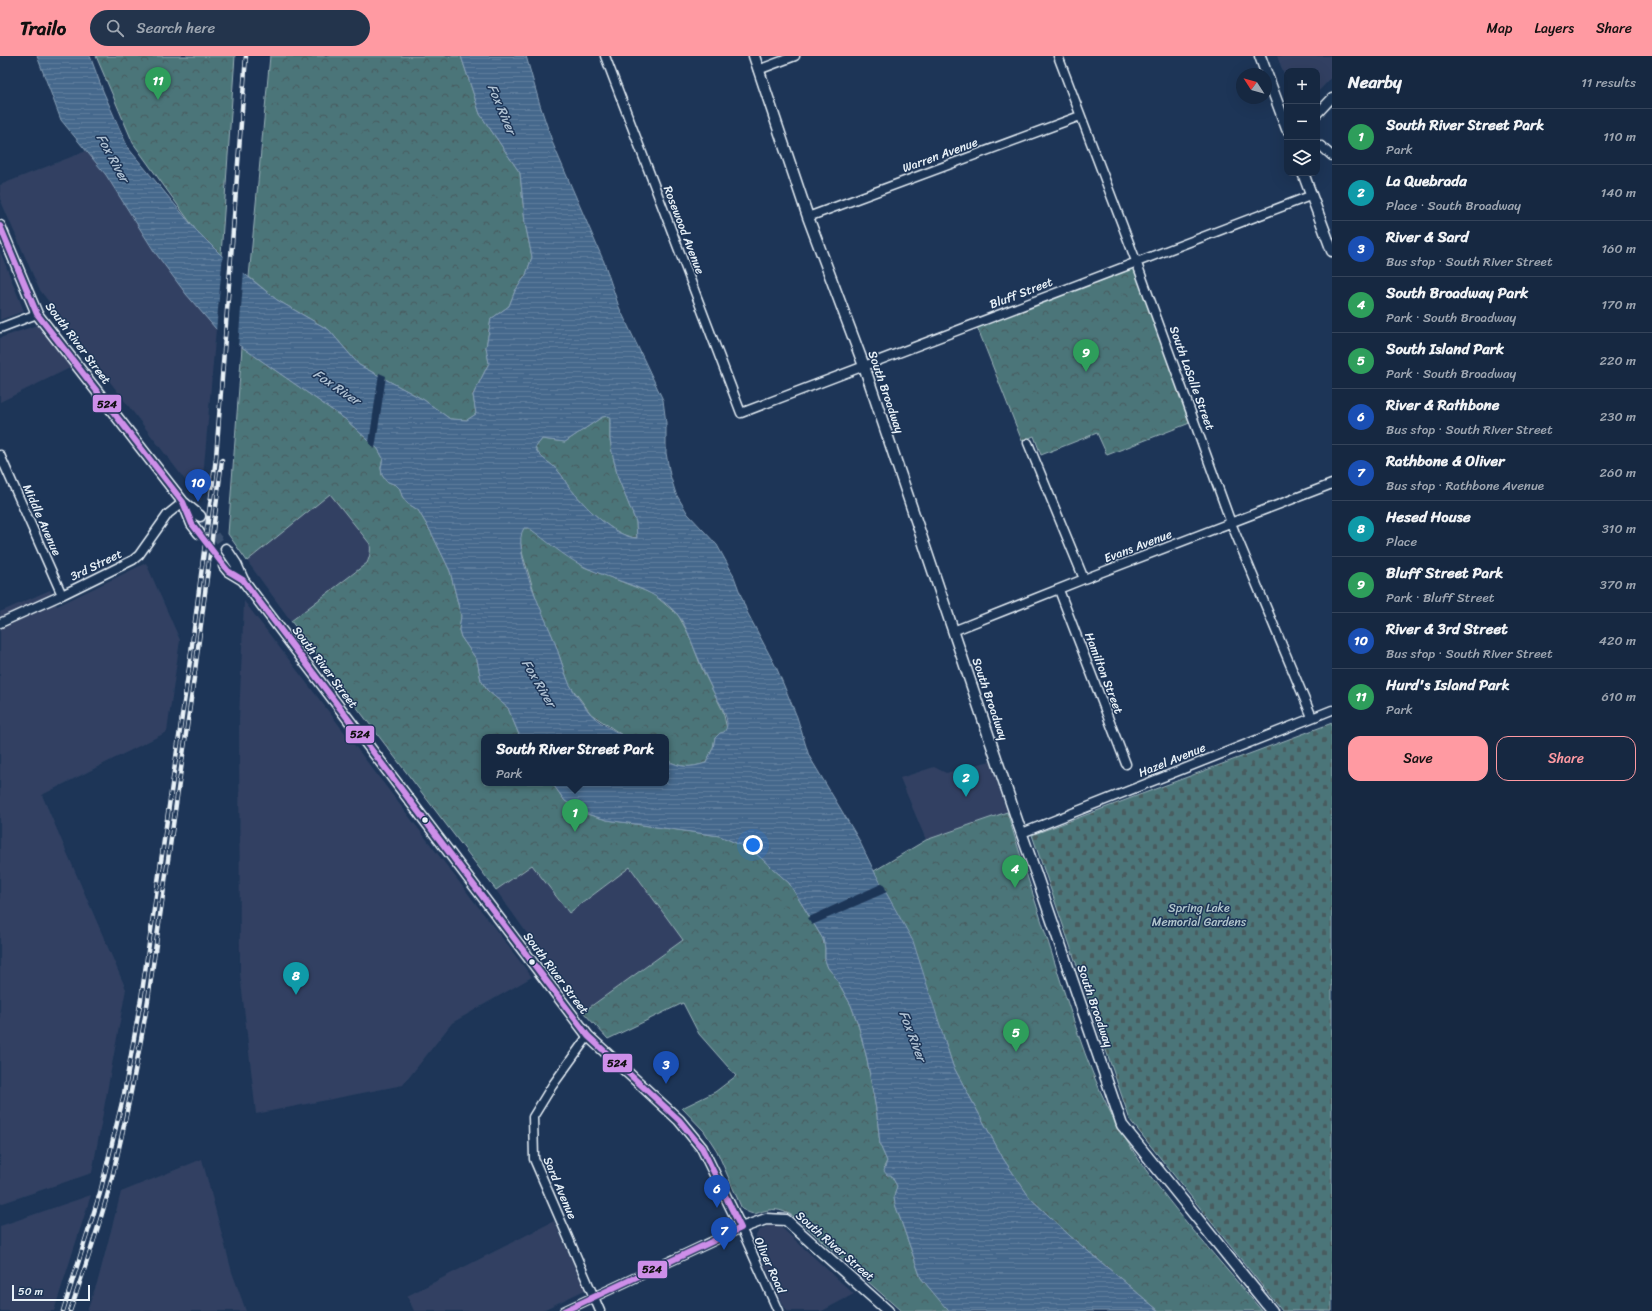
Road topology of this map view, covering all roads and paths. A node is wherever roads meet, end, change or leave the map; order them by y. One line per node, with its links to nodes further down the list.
1 (605, 56): 22 (street, Rosewood Avenue)
2 (754, 56): 6 (street, South Broadway)
3 (795, 56): 6 (street)
4 (1058, 56): 9 (street, South LaSalle Street)
5 (1260, 56): 10 (street)
6 (758, 70): 15 (street, South Broadway)
7 (1332, 98): 8 (street)
8 (1320, 111)
9 (1080, 116): 15 (street, Warren Avenue); 18 (street, South LaSalle Street)
10 (1284, 121)
11 (1321, 146): 12 (street)
12 (1332, 156)
13 (1303, 176): 14 (street)
14 (1310, 196): 17 (street); 18 (street, Bluff Street)
15 (808, 217): 21 (street, South Broadway)
16 (0, 226): 19 (street, South River Street)
17 (1332, 252)
18 (1136, 261): 21 (street, Bluff Street); 28 (street, South LaSalle Street)
19 (37, 314): 20 (street); 26 (street, South River Street)
20 (0, 328)
21 (864, 366): 22 (street, Bluff Street); 37 (street, South Broadway)
22 (741, 413)
23 (1028, 443): 32 (street)
24 (0, 455): 35 (street, Middle Avenue)
25 (1332, 484): 28 (street, Evans Avenue)
26 (184, 502): 27 (street, South River Street); 29 (street, South River Street); 35 (street, 3rd Street)
27 (200, 516)
28 (1231, 523): 32 (street, Evans Avenue); 39 (street, South LaSalle Street)
29 (199, 533)
30 (226, 549): 33 (street, South River Street)
31 (224, 566): 33 (street, South River Street)
32 (1084, 579): 34 (street, Evans Avenue)
33 (243, 580): 42 (street, South River Street)
34 (1059, 590): 37 (street, Evans Avenue); 40 (street, Hamilton Street)
35 (62, 595): 36 (street, 3rd Street)
36 (0, 623)
37 (953, 631): 41 (street, South Broadway)
38 (1332, 710): 39 (street, Hazel Avenue)
39 (1312, 717): 41 (street, Hazel Avenue)
40 (1126, 764)
41 (1022, 833): 49 (street, South Broadway)
42 (588, 1036): 43 (street, South River Street); 44 (street, Sard Avenue)
43 (741, 1228): 44 (street); 47 (street, Oliver Road); 48 (street, South River Street)
44 (594, 1297): 45 (street); 46 (street, Sard Avenue)
45 (564, 1311)
46 (600, 1311)
47 (778, 1311)
48 (888, 1311)
49 (1272, 1311)

